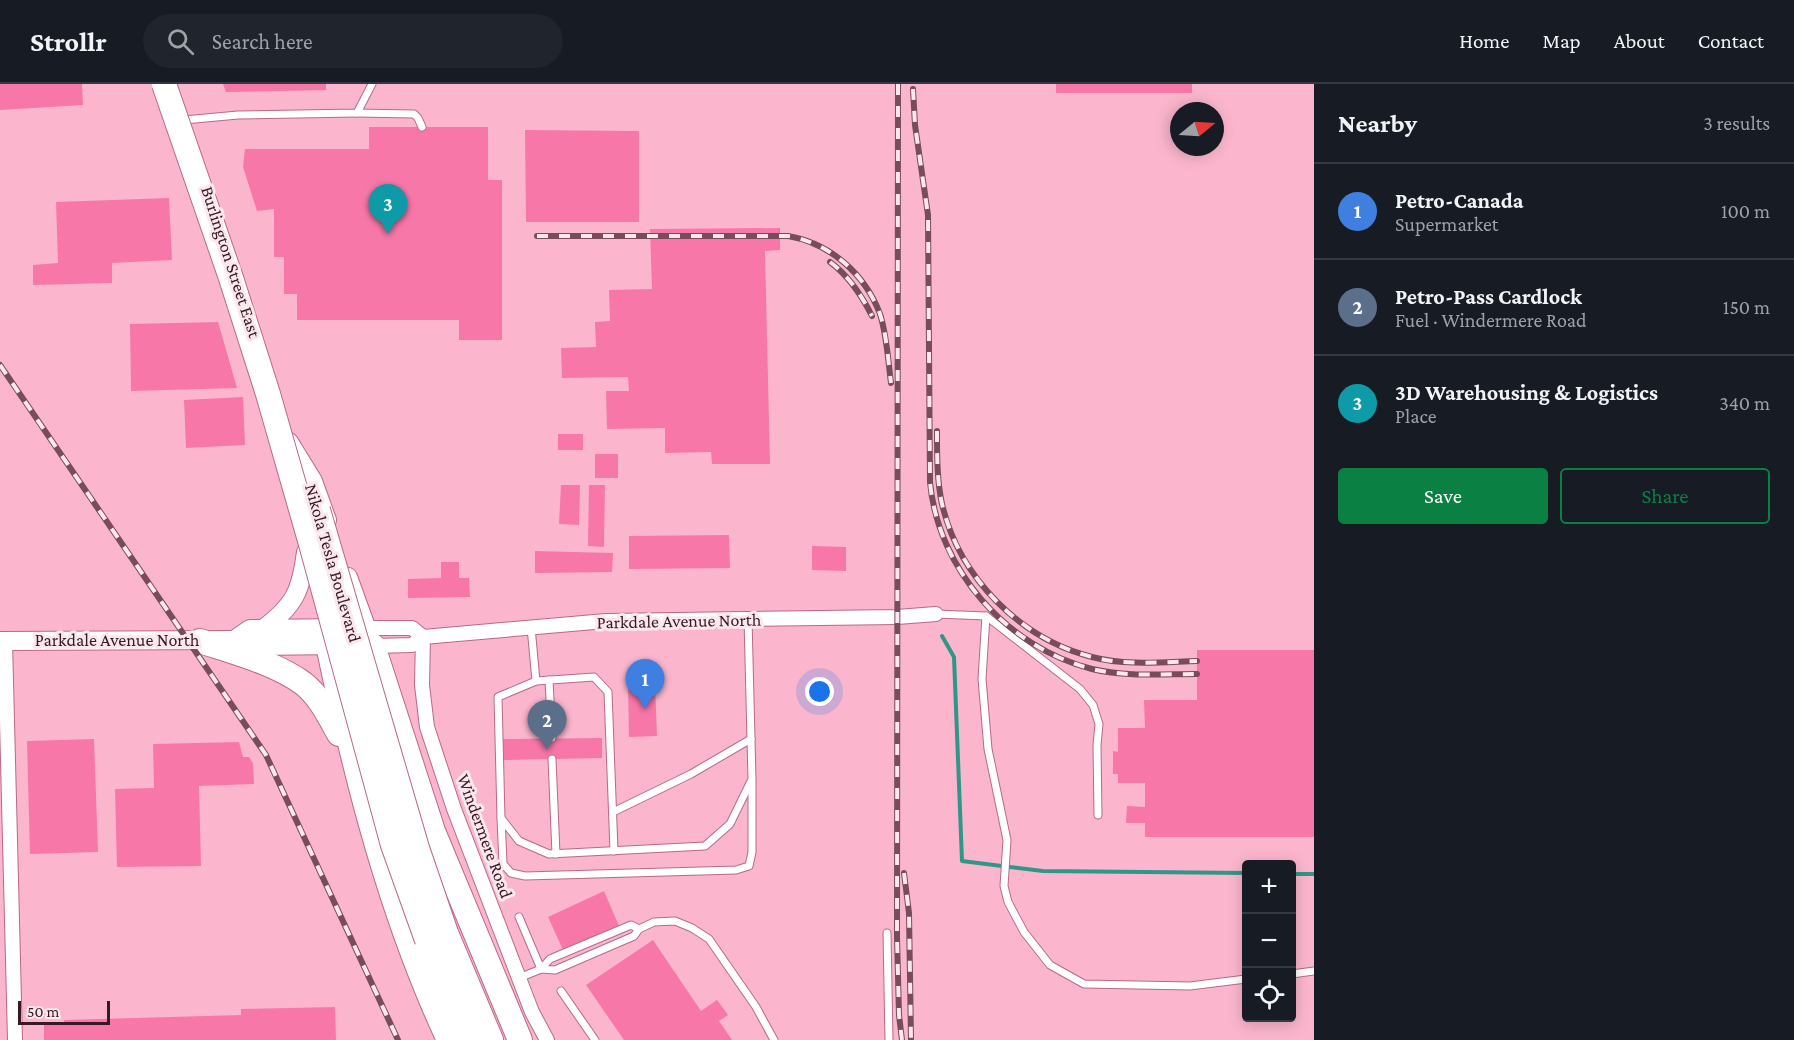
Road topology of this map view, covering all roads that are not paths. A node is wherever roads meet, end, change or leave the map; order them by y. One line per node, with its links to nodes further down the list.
1 (164, 84): 36 (highway, Nikola Tesla Boulevard, bridge)
2 (172, 84): 6 (main road, Burlington Street East)
3 (181, 84): 36 (highway, Nikola Tesla Boulevard, bridge)
4 (372, 84): 5 (lane)
5 (357, 113): 6 (lane); 7 (lane)
6 (184, 120): 8 (main road, Burlington Street East)
7 (422, 127)
8 (289, 442): 9 (main road, Burlington Street East); 16 (main road, Burlington Street East)
9 (291, 487): 10 (main road, Burlington Street East); 16 (main road)
10 (306, 552): 15 (main road); 16 (main road, Burlington Street East)
11 (936, 614): 12 (lane); 13 (street, Parkdale Avenue North)
12 (986, 616): 29 (lane); 41 (lane)
13 (748, 619): 14 (street, Parkdale Avenue North); 24 (lane)
14 (531, 627): 17 (street, Parkdale Avenue North); 22 (lane)
15 (263, 629): 16 (main road, Parkdale Avenue North); 18 (main road, Parkdale Avenue North)
16 (348, 636): 17 (street, Parkdale Avenue North); 18 (main road, Parkdale Avenue North); 26 (highway); 47 (highway)
17 (423, 636): 40 (street, Windermere Road)
18 (234, 640): 20 (main road, Parkdale Avenue North)
19 (2, 641): 20 (main road, Parkdale Avenue North); 43 (street)
20 (200, 641): 26 (highway)
21 (549, 680): 22 (lane); 23 (lane); 28 (lane)
22 (536, 681): 30 (lane)
23 (552, 738)
24 (751, 739): 27 (lane); 28 (lane)
25 (552, 759): 32 (lane)
26 (357, 773): 44 (highway)
27 (752, 779): 30 (lane); 31 (lane)
28 (613, 812): 31 (lane)
29 (1098, 815)
30 (501, 818): 32 (lane)
31 (614, 851): 32 (lane)
32 (556, 854)
33 (519, 917): 37 (lane)
34 (639, 929): 37 (lane); 37 (lane); 50 (lane)
35 (887, 933): 51 (lane)
36 (437, 936): 45 (highway, Nikola Tesla Boulevard); 46 (highway, Nikola Tesla Boulevard)
37 (540, 969): 40 (lane)
38 (1314, 971): 39 (lane)
39 (1296, 973)
40 (519, 978): 48 (street, Windermere Road)
41 (1242, 980)
42 (561, 991): 49 (lane)
43 (15, 1040)
44 (449, 1040)
45 (470, 1040)
46 (491, 1040)
47 (520, 1040)
48 (548, 1040)
49 (596, 1040)
50 (774, 1040)
51 (889, 1040)

